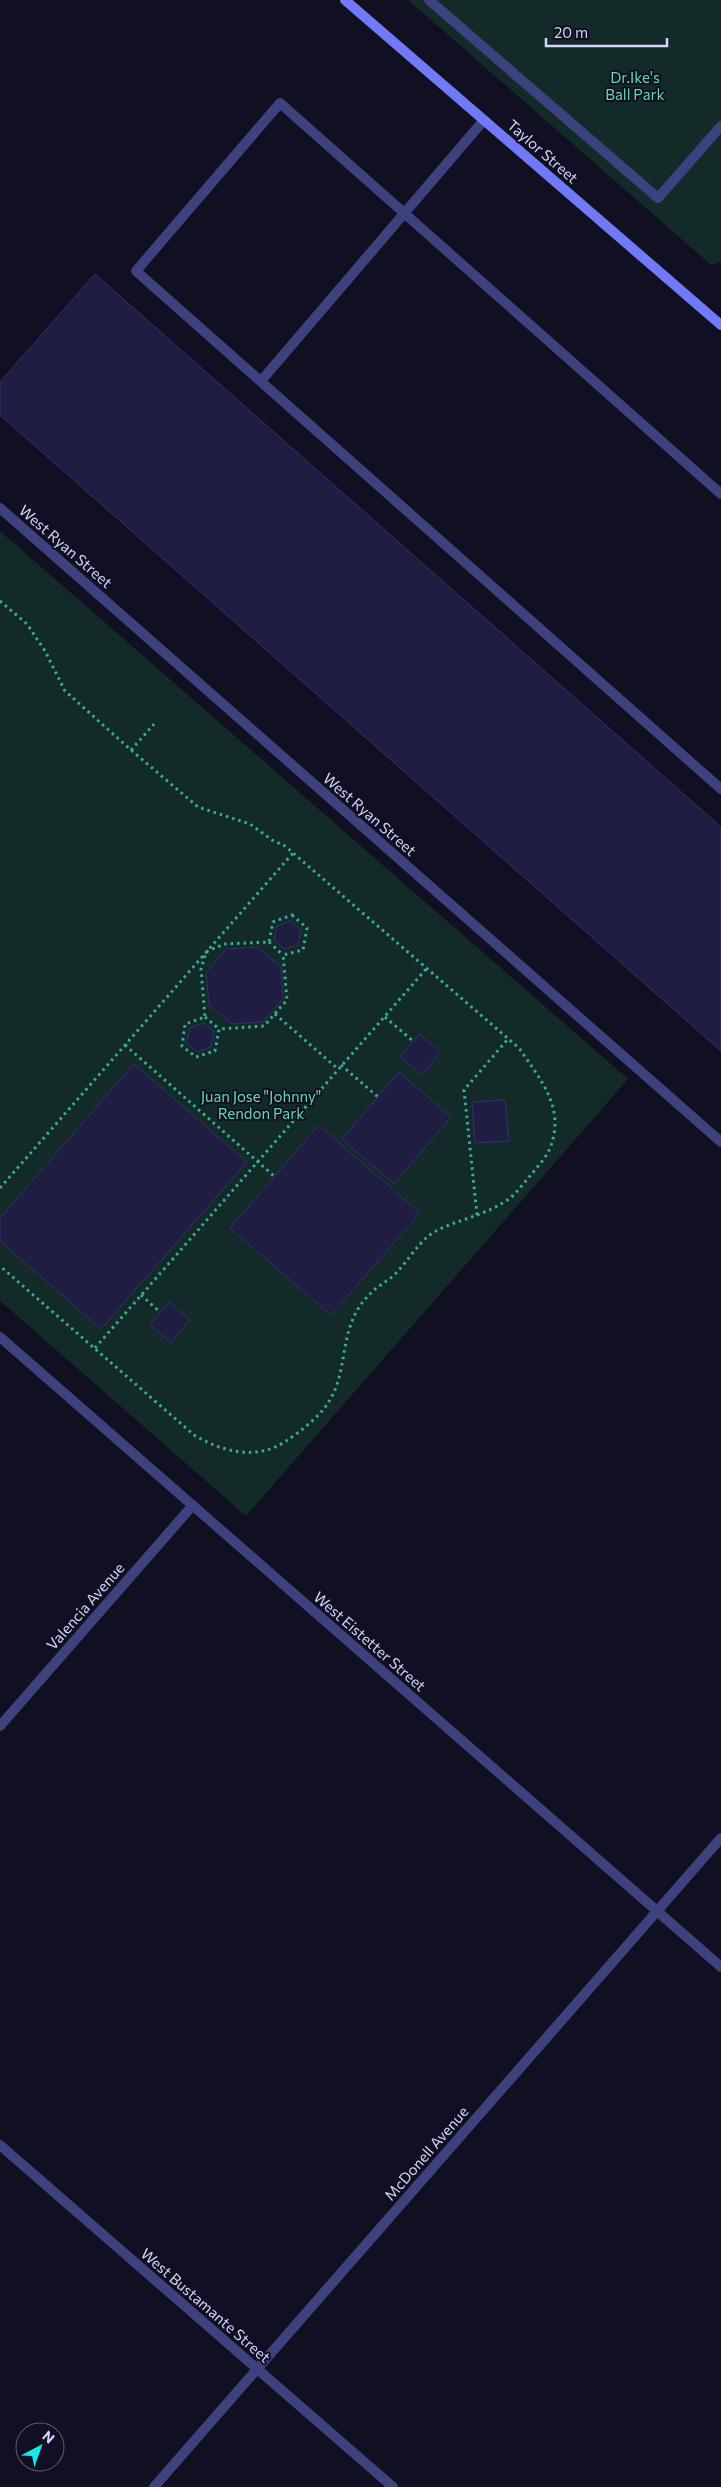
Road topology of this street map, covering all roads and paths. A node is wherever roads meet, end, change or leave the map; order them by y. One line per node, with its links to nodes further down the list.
1 (345, 0): 3 (street, Taylor Street)
2 (429, 0): 4 (street)
3 (484, 120): 5 (street); 6 (street, Taylor Street)
4 (721, 126)
5 (403, 214): 7 (street); 7 (street); 8 (street)
6 (721, 325)
7 (261, 381): 13 (street)
8 (721, 494)
9 (0, 508): 29 (street, West Ryan Street)
10 (0, 601): 12 (path)
11 (154, 724): 12 (path)
12 (131, 750): 14 (path)
13 (721, 789)
14 (293, 853): 16 (path); 18 (path)
15 (269, 942): 16 (path); 17 (path); 17 (path)
16 (206, 952): 20 (path); 25 (path)
17 (283, 955): 19 (path)
18 (427, 968): 21 (path); 23 (path)
19 (275, 1014): 22 (path); 27 (path)
20 (205, 1017): 22 (path); 22 (path)
21 (385, 1017): 24 (path); 26 (path)
22 (219, 1030)
23 (508, 1039): 33 (path); 33 (path)
24 (413, 1041)
25 (126, 1045): 30 (path); 32 (path)
26 (342, 1065): 27 (path); 28 (path)
27 (338, 1069): 30 (path)
28 (378, 1097)
29 (721, 1142)
30 (258, 1162): 31 (path); 35 (path)
31 (274, 1176)
32 (0, 1188)
33 (477, 1214): 38 (path)
34 (0, 1266): 38 (path)
35 (141, 1296): 36 (path); 38 (path)
36 (160, 1312)
37 (0, 1337): 39 (street, West Eistetter Street)
38 (95, 1348)
39 (192, 1506): 40 (street, Valencia Avenue); 42 (street, West Eistetter Street)
40 (0, 1726)
41 (721, 1838): 42 (street, McDonell Avenue)
42 (657, 1911): 43 (street, West Eistetter Street); 45 (street, McDonell Avenue)
43 (721, 1967)
44 (0, 2145): 45 (street, West Bustamante Street)
45 (257, 2369): 46 (street, McDonell Avenue); 47 (street, West Bustamante Street)
46 (154, 2487)
47 (392, 2487)

